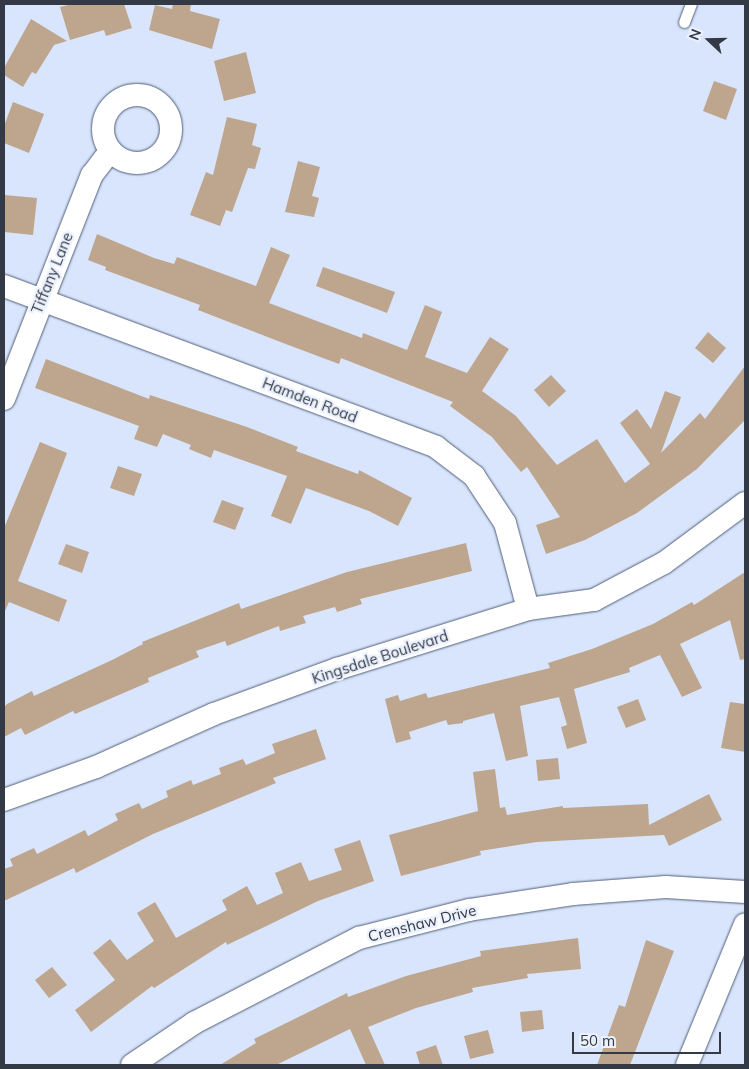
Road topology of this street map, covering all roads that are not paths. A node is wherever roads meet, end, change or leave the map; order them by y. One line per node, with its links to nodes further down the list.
1 (691, 4): 2 (lane)
2 (684, 22)
3 (110, 151): 5 (street, Tiffany Lane)
4 (4, 286): 5 (street, Hamden Road)
5 (41, 299): 6 (street, Tiffany Lane); 8 (street, Hamden Road)
6 (4, 399)
7 (744, 507): 8 (street, Kingsdale Boulevard)
8 (528, 609): 9 (street, Kingsdale Boulevard)
9 (4, 800)
10 (745, 892): 12 (street, Crenshaw Drive)
11 (745, 924): 13 (street)
12 (132, 1065)
13 (687, 1065)

